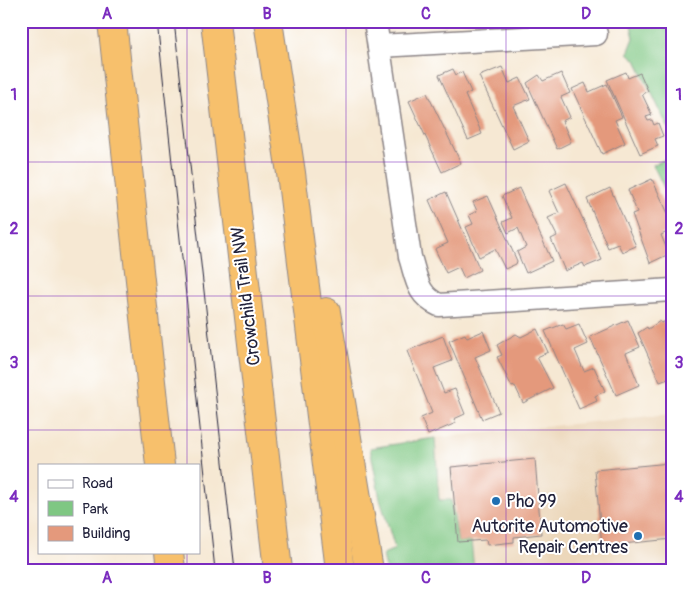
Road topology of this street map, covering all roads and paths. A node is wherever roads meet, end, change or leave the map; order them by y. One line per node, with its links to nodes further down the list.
1 (112, 21): 9 (highway)
2 (215, 21): 12 (highway, Crowchild Trail NW)
3 (268, 21): 7 (highway)
4 (375, 21): 6 (street)
5 (596, 34): 6 (street)
6 (379, 46): 8 (street)
7 (291, 173): 13 (highway); 14 (highway)
8 (672, 290)
9 (160, 464)
10 (169, 554): 11 (highway)
11 (171, 570)
12 (278, 570)
13 (340, 570)
14 (369, 570)

